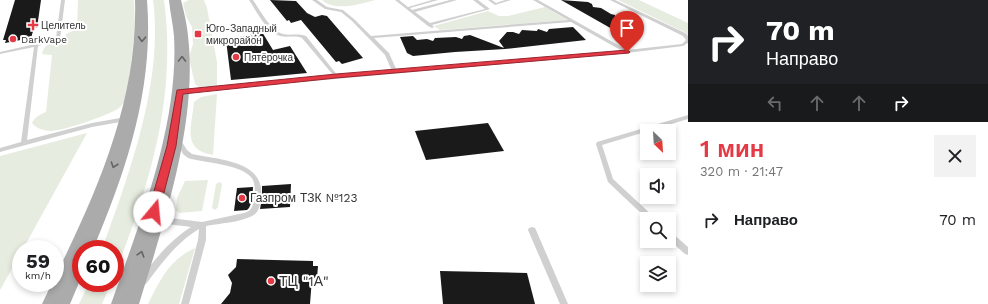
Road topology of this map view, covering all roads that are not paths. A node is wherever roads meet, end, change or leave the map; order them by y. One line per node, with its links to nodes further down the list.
1 (63, 0): 21 (lane)
2 (141, 0): 28 (main road, one-way to 28)
3 (175, 0): 26 (main road, one-way to 3)
4 (251, 0): 25 (lane)
5 (314, 0): 19 (lane)
6 (397, 0): 14 (lane)
7 (436, 0): 14 (lane)
8 (455, 0): 15 (lane)
9 (475, 0): 17 (lane)
10 (490, 0): 11 (lane)
11 (509, 0)
12 (535, 0): 16 (lane)
13 (612, 0): 20 (lane)
14 (407, 8): 15 (lane)
15 (412, 11): 17 (lane)
16 (572, 21): 18 (lane); 22 (lane)
17 (429, 25): 18 (lane)
18 (438, 32): 19 (lane)
19 (371, 38): 24 (lane)
20 (688, 41): 22 (lane)
21 (36, 45): 23 (lane); 30 (lane)
22 (627, 52): 24 (lane)
23 (0, 53)
24 (395, 72): 25 (lane)
25 (336, 76): 26 (lane)
26 (179, 92): 29 (main road)
27 (688, 116): 33 (lane)
28 (129, 118): 30 (lane); 36 (main road, one-way to 36)
29 (175, 130): 32 (main road); 34 (lane)
30 (24, 143): 31 (lane)
31 (0, 150)
32 (154, 212): 34 (lane); 41 (main road, one-way to 32)
33 (644, 212)
34 (203, 225): 42 (lane); 43 (lane)
35 (532, 230): 44 (lane)
36 (85, 240)
37 (676, 241): 38 (lane)
38 (688, 252)
39 (72, 269): 40 (main road)
40 (56, 304)
41 (125, 304)
42 (128, 304)
43 (185, 304)
44 (564, 304)

